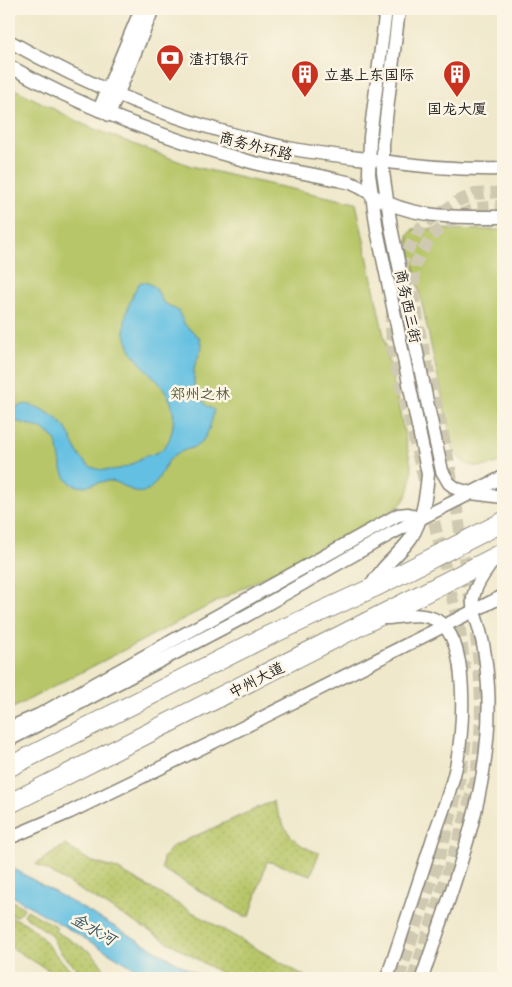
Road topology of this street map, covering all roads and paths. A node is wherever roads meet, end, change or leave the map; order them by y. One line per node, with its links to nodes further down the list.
1 (141, 9): 7 (street)
2 (153, 9): 7 (street)
3 (386, 9): 9 (street, 商务西三街)
4 (399, 9): 10 (street, 商务西三街)
5 (9, 41): 7 (street, 商务外环路)
6 (9, 66): 8 (street, 商务外环路)
7 (113, 92): 8 (street); 9 (street, 商务外环路)
8 (104, 112): 12 (street, 商务外环路)
9 (369, 160): 10 (street, 商务外环路); 12 (street, 商务西三街)
10 (383, 162): 11 (street, 商务外环路); 13 (street, 商务西三街)
11 (503, 169)
12 (372, 195): 13 (street, 商务外环路); 18 (street, 商务西三街)
13 (388, 203): 14 (street, 商务外环路); 16 (street, 商务西三街)
14 (503, 216)
15 (503, 477): 16 (street)
16 (471, 493): 17 (street, 商务西三街); 18 (street)
17 (503, 497)
18 (419, 520): 21 (street, 商务西三街); 26 (street); 27 (street)
19 (503, 522): 21 (highway)
20 (499, 555): 23 (street); 24 (highway, 中州大道)
21 (368, 590): 28 (highway)
22 (503, 596): 23 (street)
23 (474, 611): 25 (street); 32 (street)
24 (374, 619): 25 (street); 29 (highway, 中州大道)
25 (445, 626): 30 (street); 31 (street)
26 (9, 728)
27 (9, 740)
28 (9, 767)
29 (9, 804)
30 (9, 838)
31 (387, 978)
32 (422, 978)

